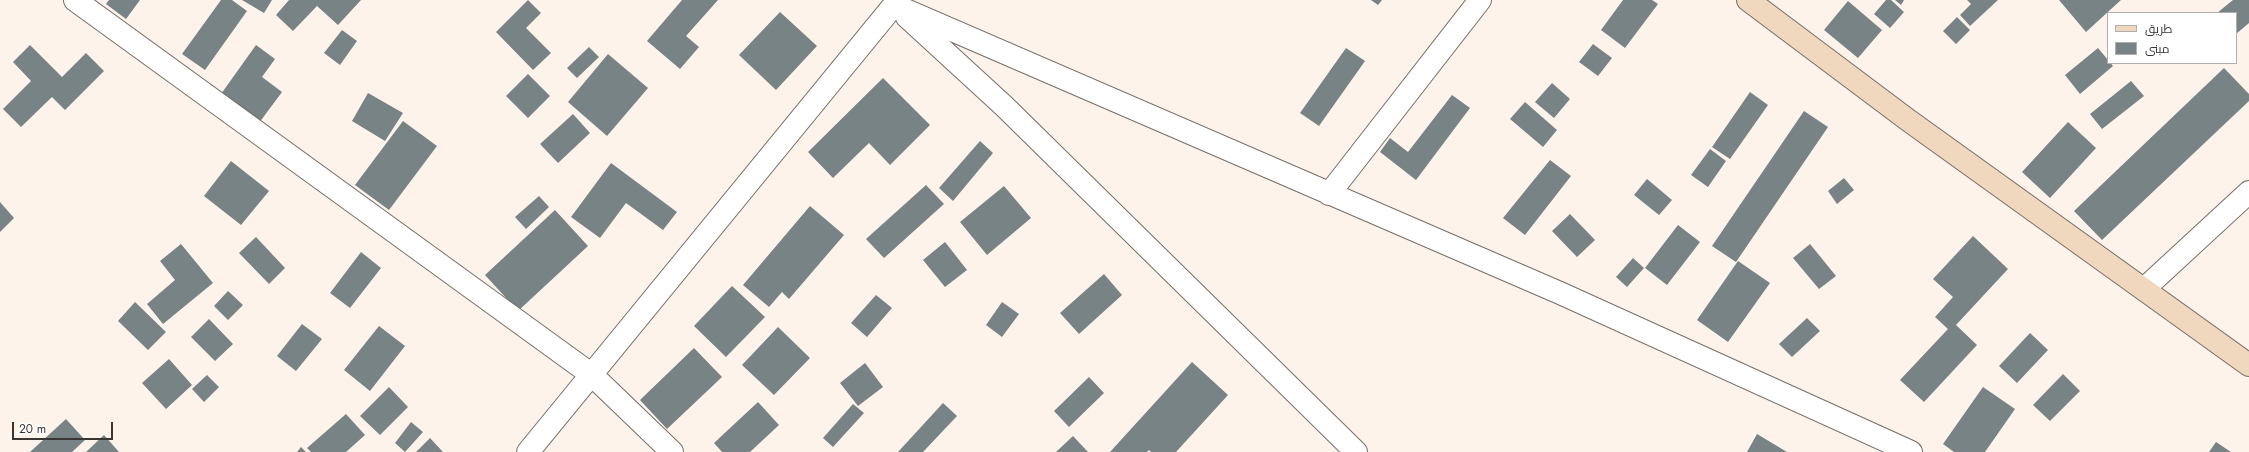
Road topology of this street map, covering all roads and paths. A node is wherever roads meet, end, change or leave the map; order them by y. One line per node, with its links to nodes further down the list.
1 (75, 0): 9 (street)
2 (1480, 0): 6 (street)
3 (1748, 0): 7 (street)
4 (891, 3): 6 (street); 9 (street); 12 (street)
5 (2249, 192): 7 (street)
6 (1329, 194): 13 (street)
7 (2144, 289): 8 (street)
8 (2249, 365)
9 (592, 375): 10 (street); 11 (street)
10 (528, 452)
11 (672, 452)
12 (1356, 452)
13 (1911, 452)

